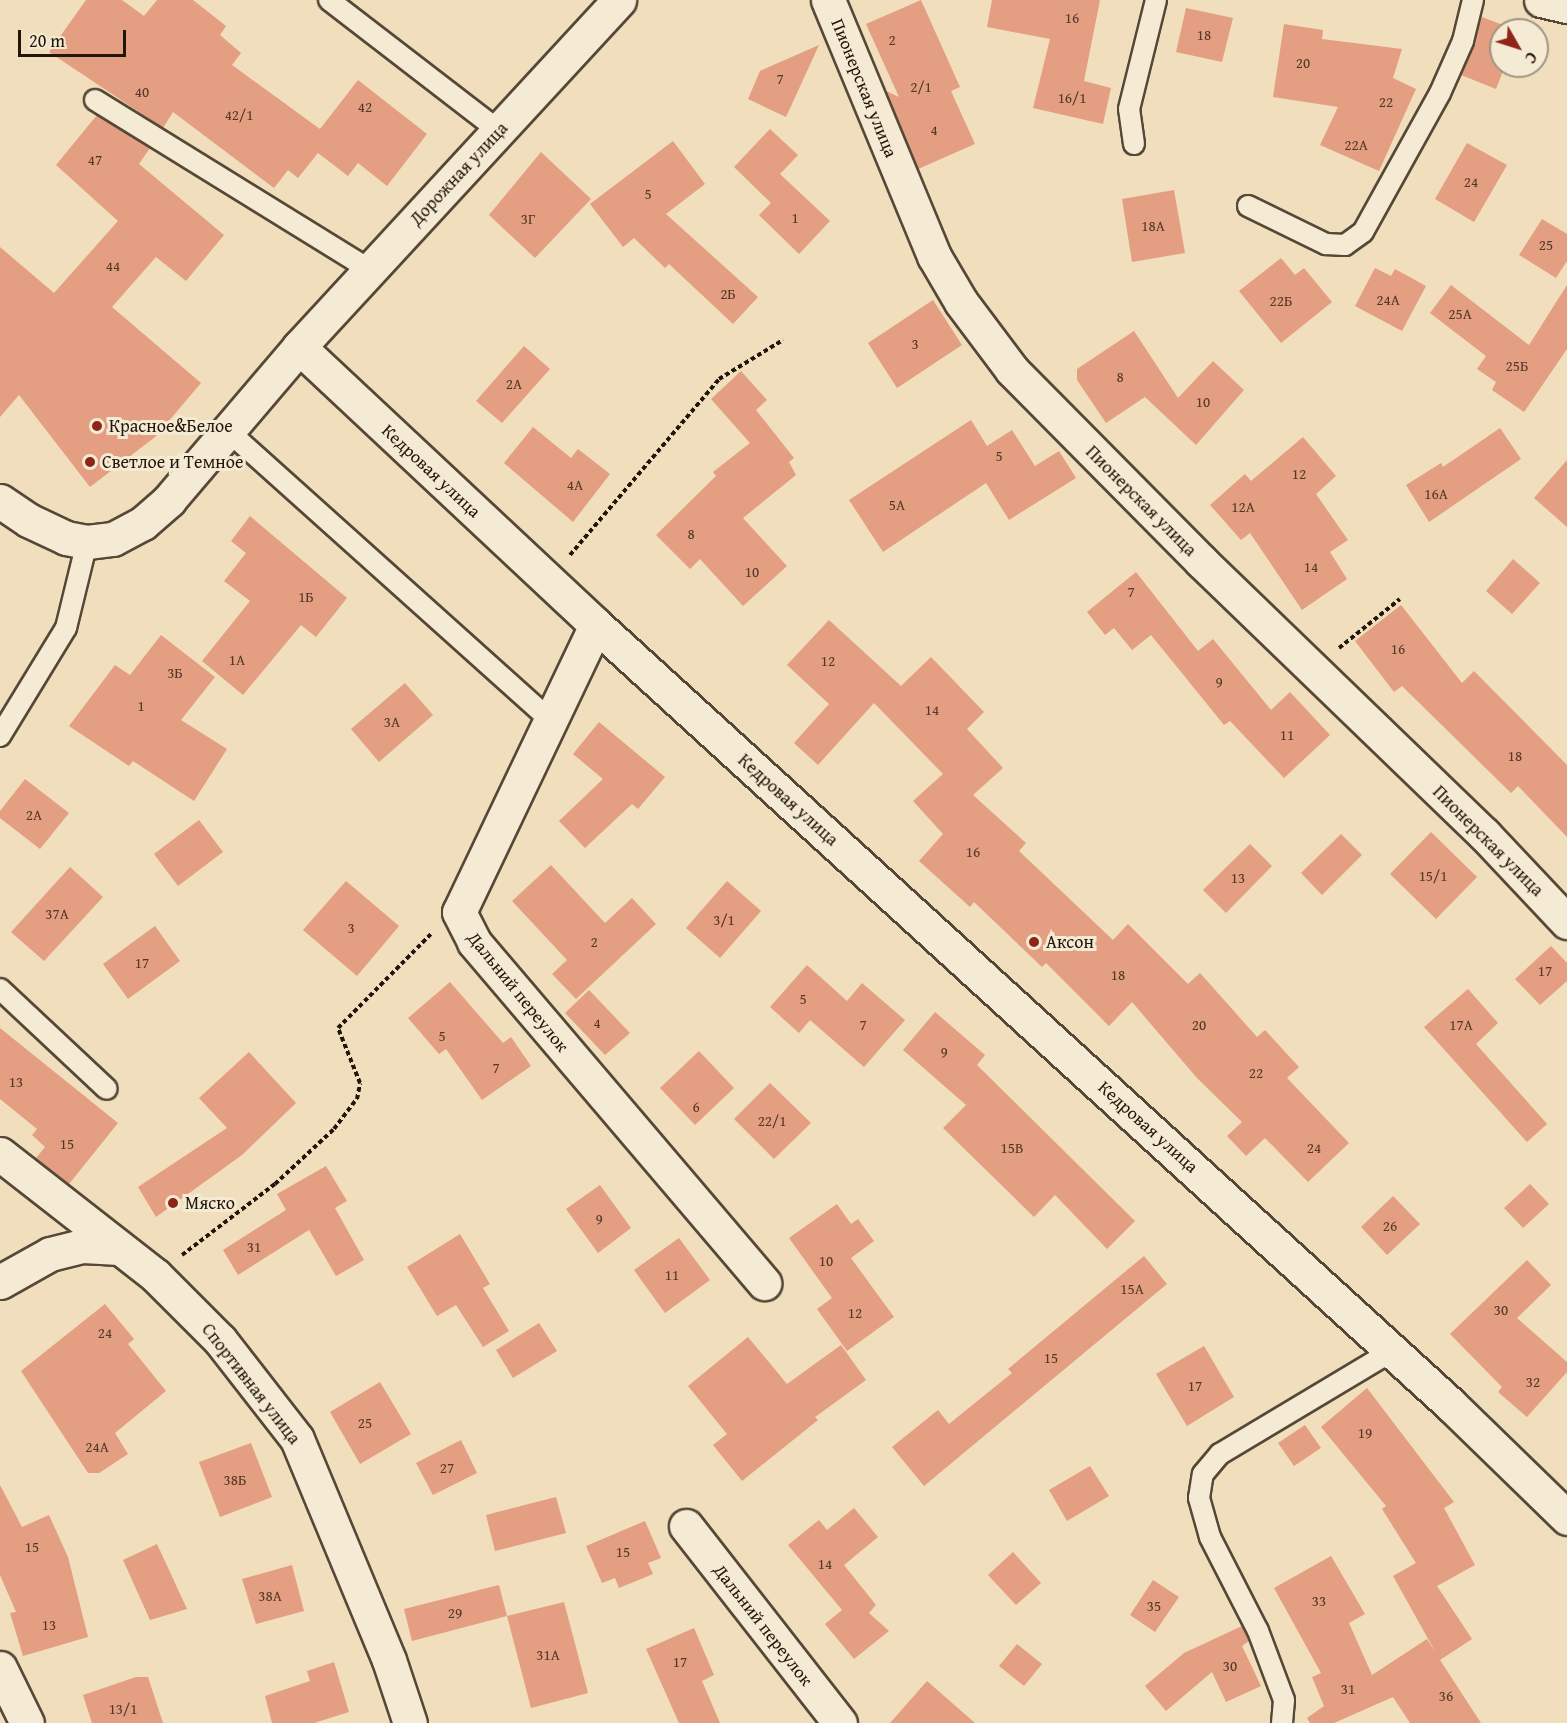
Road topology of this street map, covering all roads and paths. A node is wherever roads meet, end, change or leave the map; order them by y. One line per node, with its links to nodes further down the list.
1 (329, 0): 9 (lane)
2 (619, 0): 9 (street, Дорожная улица)
3 (828, 0): 21 (street, Пионерская улица)
4 (1156, 0): 10 (lane)
5 (1473, 0): 11 (lane)
6 (1541, 0): 7 (street)
7 (1567, 6)
8 (95, 100): 12 (lane)
9 (499, 131): 12 (street, Дорожная улица)
10 (1134, 144)
11 (1248, 206)
12 (370, 270): 14 (street, Дорожная улица)
13 (783, 340): 18 (path)
14 (299, 347): 15 (street); 18 (street, Кедровая улица)
15 (228, 430): 17 (street); 22 (lane)
16 (0, 501): 17 (street)
17 (87, 542): 23 (lane)
18 (549, 581): 20 (street, Кедровая улица)
19 (1400, 599): 21 (path)
20 (596, 626): 22 (street, Дальний переулок); 33 (street, Кедровая улица)
21 (1312, 669): 25 (street, Пионерская улица)
22 (550, 720): 24 (street, Дальний переулок)
23 (0, 736)
24 (459, 912): 30 (path); 32 (street, Дальний переулок)
25 (1567, 922)
26 (0, 989): 27 (lane)
27 (107, 1089)
28 (0, 1154): 29 (street, Спортивная улица)
29 (116, 1248): 30 (street, Спортивная улица); 31 (street)
30 (155, 1275): 38 (street, Спортивная улица)
31 (0, 1282)
32 (764, 1283)
33 (1392, 1351): 34 (street, Кедровая улица); 40 (lane)
34 (1567, 1518)
35 (686, 1527): 39 (street, Дальний переулок)
36 (0, 1668): 37 (street)
37 (27, 1723)
38 (410, 1723)
39 (840, 1723)
40 (1282, 1723)

